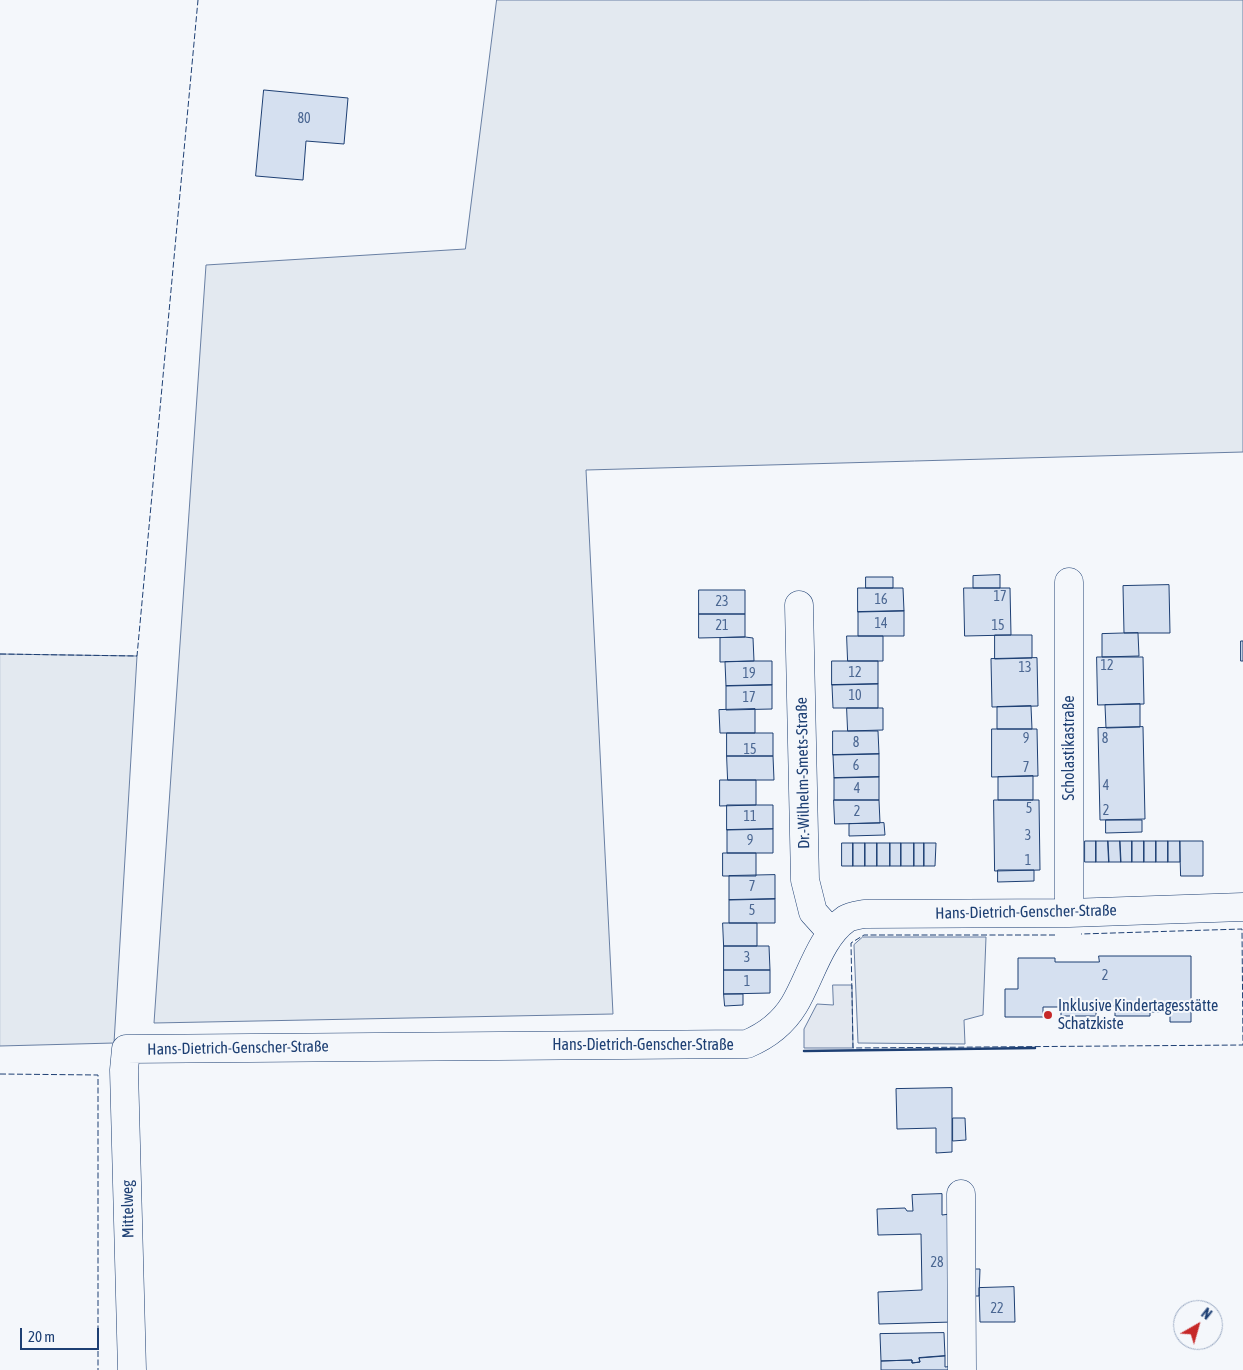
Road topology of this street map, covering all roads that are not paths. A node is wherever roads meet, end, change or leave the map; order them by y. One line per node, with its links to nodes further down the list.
1 (1070, 582): 4 (street, Scholastikastraße)
2 (799, 605): 5 (street, Dr.-Wilhelm-Smets-Straße)
3 (1243, 907): 4 (street, Hans-Dietrich-Genscher-Straße)
4 (1069, 913): 5 (street, Hans-Dietrich-Genscher-Straße)
5 (831, 932): 6 (street, Hans-Dietrich-Genscher-Straße)
6 (126, 1049): 8 (street, Mittelweg)
7 (961, 1194): 9 (street)
8 (132, 1370)
9 (962, 1370)

